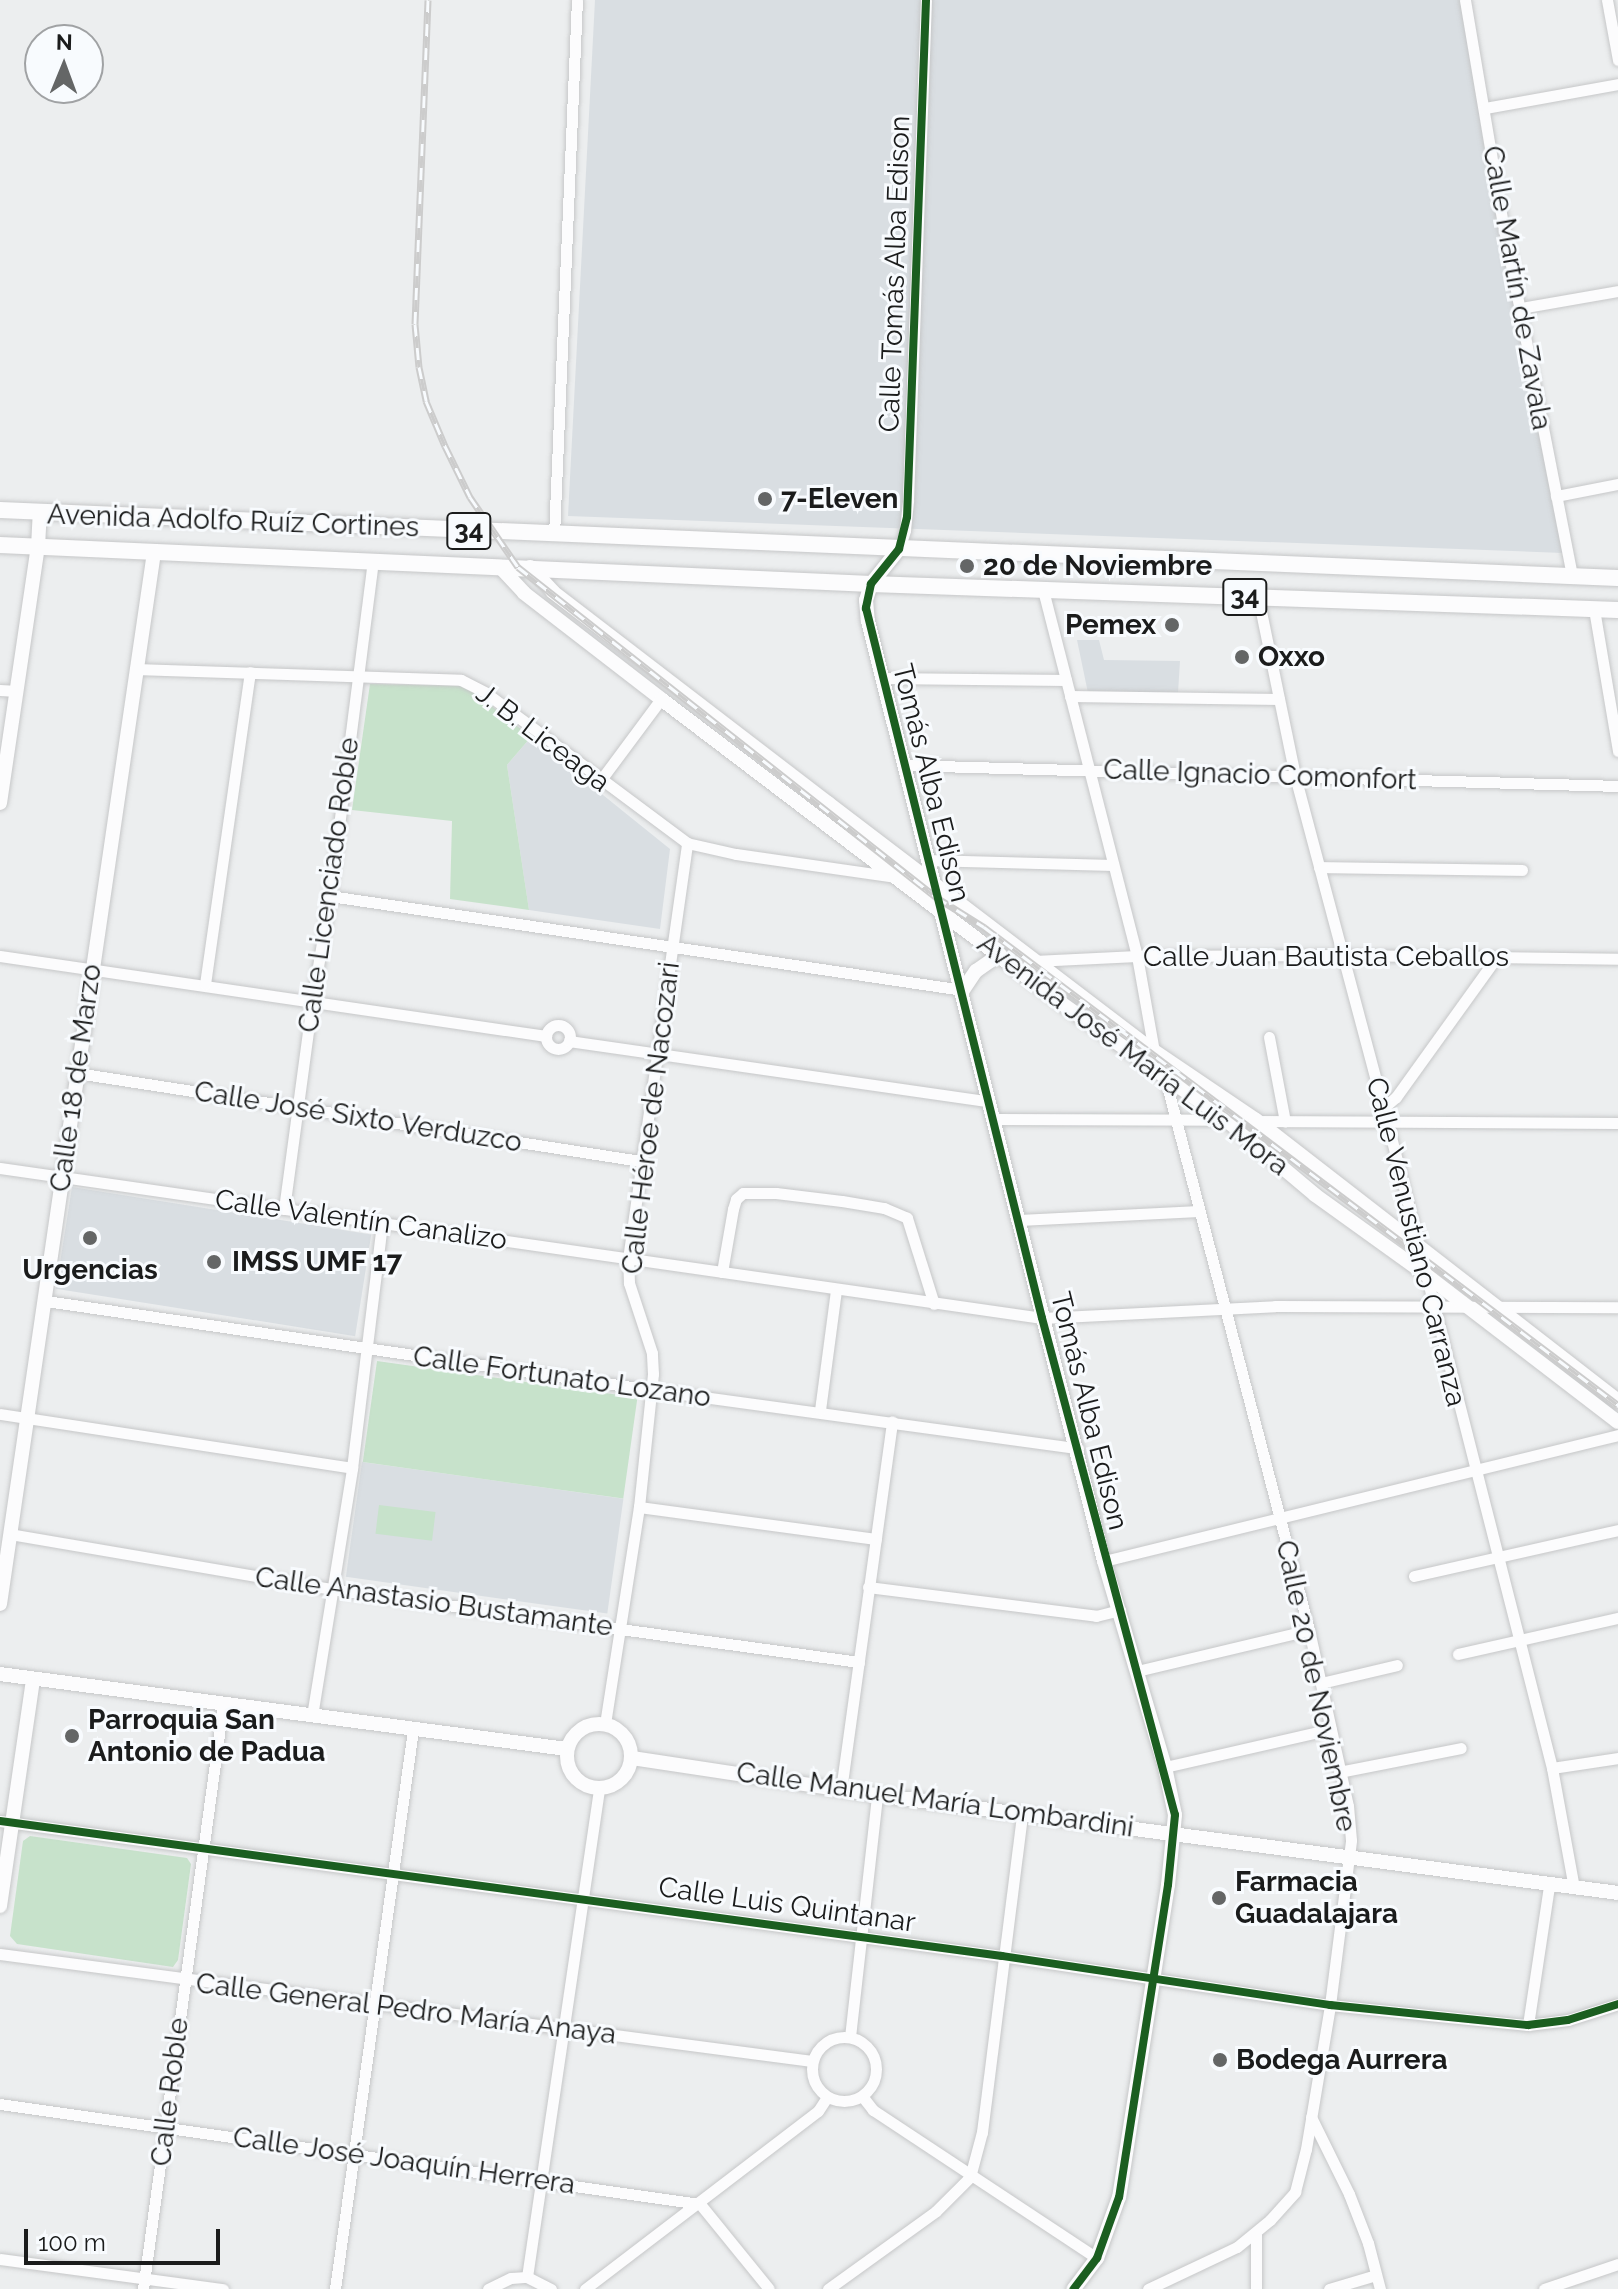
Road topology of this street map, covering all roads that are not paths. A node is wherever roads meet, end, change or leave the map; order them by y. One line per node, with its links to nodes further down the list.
1 (577, 0): 14 (street)
2 (926, 0): 17 (street, Calle Tomás Alba Edison)
3 (1465, 0): 7 (street, Calle Martín de Zavala)
4 (1607, 0): 5 (street)
5 (1618, 60)
6 (1618, 84): 7 (street)
7 (1485, 108): 9 (street, Calle Martín de Zavala)
8 (1618, 291): 9 (street)
9 (1521, 308): 11 (street, Calle Martín de Zavala)
10 (1618, 484): 11 (street)
11 (1556, 496): 22 (street, Calle Martín de Zavala)
12 (0, 510): 13 (main road, Avenida Adolfo Ruíz Cortines / 34)
13 (40, 512): 14 (main road, Avenida Adolfo Ruíz Cortines / 34); 16 (street)
14 (554, 535): 17 (main road, Avenida Adolfo Ruíz Cortines / 34)
15 (0, 545): 16 (main road, Avenida Adolfo Ruíz Cortines / 34)
16 (38, 547): 18 (main road, Avenida Adolfo Ruíz Cortines / 34); 35 (street)
17 (899, 549): 22 (main road, Avenida Adolfo Ruíz Cortines / 34); 24 (street)
18 (154, 552): 19 (main road, Avenida Adolfo Ruíz Cortines / 34); 29 (street, Calle 18 de Marzo)
19 (373, 562): 20 (main road, Avenida Adolfo Ruíz Cortines / 34); 31 (street, Calle Licenciado Roble)
20 (500, 567): 21 (main road, Avenida Adolfo Ruíz Cortines / 34); 37 (street, Avenida José María Luis Mora)
21 (530, 567): 24 (main road, Avenida Adolfo Ruíz Cortines / 34); 53 (street, Avenida José María Luis Mora)
22 (1572, 576): 23 (main road, Avenida Adolfo Ruíz Cortines / 34)
23 (1618, 578)
24 (871, 584): 25 (main road, Avenida Adolfo Ruíz Cortines / 34); 32 (street, Tomás Alba Edison)
25 (1043, 590): 26 (main road, Avenida Adolfo Ruíz Cortines / 34); 33 (street)
26 (1258, 597): 27 (main road, Avenida Adolfo Ruíz Cortines / 34); 38 (street, Calle Venustiano Carranza)
27 (1594, 609): 28 (main road, Avenida Adolfo Ruíz Cortines / 34); 39 (street)
28 (1618, 610)
29 (135, 669): 30 (street, J. B. Liceaga); 64 (street, Calle 18 de Marzo)
30 (250, 672): 31 (street, J. B. Liceaga); 65 (street)
31 (357, 676): 44 (street, J. B. Liceaga); 54 (street, Calle Licenciado Roble)
32 (882, 678): 33 (street); 40 (street, Tomás Alba Edison)
33 (1066, 680): 36 (street)
34 (0, 690): 35 (street)
35 (17, 691): 43 (street)
36 (1070, 696): 38 (street); 41 (street)
37 (661, 699): 44 (street); 52 (street, Avenida José María Luis Mora)
38 (1279, 699): 42 (street, Calle Venustiano Carranza)
39 (1618, 751)
40 (903, 765): 41 (street, Calle Ignacio Comonfort); 48 (street, Tomás Alba Edison)
41 (1090, 770): 42 (street, Calle Ignacio Comonfort); 49 (street)
42 (1295, 776): 45 (street, Calle Ignacio Comonfort); 50 (street, Calle Venustiano Carranza)
43 (2, 778): 46 (street)
44 (600, 781): 47 (street, J. B. Liceaga)
45 (1618, 786)
46 (0, 803)
47 (687, 843): 52 (street, J. B. Liceaga); 56 (street, Calle Héroe de Nacozari)
48 (926, 860): 49 (street); 53 (street, Tomás Alba Edison)
49 (1113, 865): 60 (street)
50 (1319, 867): 51 (street); 58 (street, Calle Venustiano Carranza)
51 (1522, 870)
52 (893, 876): 53 (street, J. B. Liceaga); 55 (street, Avenida José María Luis Mora)
53 (932, 882): 55 (street, Tomás Alba Edison); 63 (street, Avenida José María Luis Mora)
54 (330, 896): 56 (street); 67 (street, Calle Licenciado Roble)
55 (939, 909): 57 (street, Avenida José María Luis Mora); 66 (street, Tomás Alba Edison)
56 (672, 946): 66 (street); 70 (street, Calle Héroe de Nacozari)
57 (1000, 954): 66 (street); 72 (street, Avenida José María Luis Mora)
58 (1343, 955): 60 (street, Calle Juan Bautista Ceballos); 61 (street, Calle Juan Bautista Ceballos); 75 (street, Calle Venustiano Carranza)
59 (0, 956): 64 (street)
60 (1137, 956): 63 (street, Calle Juan Bautista Ceballos); 69 (street)
61 (1496, 958): 62 (street, Calle Juan Bautista Ceballos); 75 (street)
62 (1618, 959)
63 (1034, 961): 69 (street, Avenida José María Luis Mora)
64 (92, 970): 65 (street); 71 (street, Calle 18 de Marzo)
65 (205, 984): 67 (street)
66 (963, 990): 73 (street, Tomás Alba Edison)
67 (312, 1002): 70 (street); 74 (street, Calle Licenciado Roble)
68 (1269, 1037): 81 (street)
69 (1154, 1051): 79 (street, Avenida José María Luis Mora)
70 (657, 1052): 73 (street); 83 (street, Calle Héroe de Nacozari)
71 (77, 1073): 74 (street, Calle José Sixto Verduzco); 85 (street, Calle 18 de Marzo)
72 (1165, 1078): 77 (street, Calle 20 de Noviembre); 78 (street, Avenida José María Luis Mora)
73 (990, 1102): 76 (street, Tomás Alba Edison)
74 (297, 1106): 83 (street, Calle José Sixto Verduzco); 86 (street, Calle Licenciado Roble)
75 (1383, 1108): 80 (street, Calle Venustiano Carranza)
76 (994, 1119): 77 (street); 88 (street, Tomás Alba Edison)
77 (1175, 1120): 78 (street); 87 (street, Calle 20 de Noviembre)
78 (1226, 1120): 93 (street, Avenida José María Luis Mora)
79 (1256, 1120): 81 (street); 90 (street, Avenida José María Luis Mora)
80 (1387, 1121): 81 (street); 82 (street); 90 (street, Calle Venustiano Carranza)
81 (1285, 1122)
82 (1618, 1123)
83 (640, 1161): 91 (street, Calle Héroe de Nacozari)
84 (0, 1168): 85 (street, Calle Valentín Canalizo)
85 (61, 1176): 86 (street, Calle Valentín Canalizo); 95 (street, Calle 18 de Marzo)
86 (284, 1209): 89 (street, Calle Valentín Canalizo)
87 (1199, 1211): 88 (street); 99 (street, Calle 20 de Noviembre)
88 (1019, 1220): 102 (street, Tomás Alba Edison)
89 (382, 1224): 91 (street, Calle Valentín Canalizo); 103 (street)
90 (1420, 1248): 93 (street, Calle Venustiano Carranza); 98 (street, Avenida José María Luis Mora)
91 (628, 1259): 92 (street, Calle Valentín Canalizo); 104 (street, Calle Héroe de Nacozari)
92 (722, 1272): 94 (street, Calle Valentín Canalizo); 96 (street)
93 (1425, 1274): 97 (street, Avenida José María Luis Mora); 100 (street, Calle Venustiano Carranza)
94 (836, 1290): 96 (street, Calle Valentín Canalizo); 106 (street)
95 (46, 1301): 103 (street, Calle Fortunato Lozano); 108 (street, Calle 18 de Marzo)
96 (934, 1304): 102 (street, Calle Valentín Canalizo)
97 (1469, 1306): 98 (street, Calle Valentín Canalizo); 100 (street, Calle Valentín Canalizo); 110 (street, Avenida José María Luis Mora)
98 (1497, 1306): 101 (street, Calle Valentín Canalizo); 105 (street, Avenida José María Luis Mora)
99 (1227, 1307): 100 (street, Calle Valentín Canalizo); 102 (street, Calle Valentín Canalizo); 116 (street, Calle 20 de Noviembre)
100 (1433, 1307): 114 (street, Calle Venustiano Carranza)
101 (1618, 1307)
102 (1042, 1318): 112 (street, Tomás Alba Edison)
103 (368, 1350): 104 (street, Calle Fortunato Lozano); 113 (street)
104 (652, 1390): 106 (street, Calle Fortunato Lozano); 115 (street, Calle Héroe de Nacozari)
105 (1618, 1401)
106 (820, 1410): 109 (street, Calle Fortunato Lozano)
107 (0, 1414): 108 (street)
108 (26, 1418): 113 (street); 118 (street, Calle 18 de Marzo)
109 (892, 1422): 112 (street, Calle Fortunato Lozano); 119 (street)
110 (1618, 1422)
111 (1618, 1435): 114 (street)
112 (1078, 1448): 121 (street, Tomás Alba Edison)
113 (352, 1468): 124 (street)
114 (1473, 1470): 116 (street); 120 (street, Calle Venustiano Carranza)
115 (639, 1507): 119 (street); 128 (street, Calle Héroe de Nacozari)
116 (1280, 1519): 121 (street); 129 (street, Calle 20 de Noviembre)
117 (1618, 1530): 120 (street)
118 (10, 1534): 124 (street, Calle Anastasio Bustamante); 125 (street, Calle 18 de Marzo)
119 (876, 1539): 123 (street)
120 (1495, 1556): 122 (street); 130 (street, Calle Venustiano Carranza)
121 (1104, 1561): 126 (street, Tomás Alba Edison)
122 (1414, 1576)
123 (868, 1587): 126 (street); 132 (street)
124 (331, 1589): 128 (street, Calle Anastasio Bustamante); 139 (street)
125 (0, 1604)
126 (1120, 1610): 134 (street, Tomás Alba Edison)
127 (1618, 1618): 130 (street)
128 (617, 1629): 132 (street, Calle Anastasio Bustamante); 140 (street, Calle Héroe de Nacozari)
129 (1309, 1630): 134 (street); 137 (street, Calle 20 de Noviembre)
130 (1519, 1641): 131 (street); 148 (street, Calle Venustiano Carranza)
131 (1458, 1654)
132 (859, 1662): 151 (street)
133 (1397, 1665): 137 (street)
134 (1137, 1671): 147 (street, Tomás Alba Edison)
135 (0, 1674): 136 (street)
136 (33, 1679): 138 (street); 154 (street)
137 (1321, 1683): 141 (street, Calle 20 de Noviembre)
138 (223, 1705): 139 (street); 156 (street, Calle Roble)
139 (312, 1716): 142 (street)
140 (605, 1724): 144 (street); 145 (street)
141 (1331, 1729): 147 (street); 149 (street, Calle 20 de Noviembre)
142 (413, 1730): 144 (street); 158 (street)
143 (1461, 1748): 149 (street)
144 (567, 1749): 150 (street)
145 (632, 1758): 150 (street); 151 (street, Calle Manuel María Lombardini)
146 (1618, 1758): 148 (street)
147 (1165, 1767): 155 (street, Tomás Alba Edison)
148 (1552, 1768): 160 (street, Calle Venustiano Carranza)
149 (1339, 1772): 157 (street, Calle 20 de Noviembre)
150 (599, 1788): 162 (street)
151 (841, 1790): 152 (street, Calle Manuel María Lombardini)
152 (877, 1795): 153 (street, Calle Manuel María Lombardini); 164 (street)
153 (1022, 1814): 155 (street, Calle Manuel María Lombardini); 166 (street)
154 (6, 1822): 156 (street, Calle Luis Quintanar); 163 (street)
155 (1175, 1833): 157 (street, Calle Manuel María Lombardini); 168 (street, Tomás Alba Edison)
156 (206, 1847): 158 (street, Calle Luis Quintanar); 167 (street, Calle Roble)
157 (1350, 1858): 159 (street, Calle Manuel María Lombardini); 171 (street, Calle 20 de Noviembre)
158 (394, 1876): 162 (street, Calle Luis Quintanar); 169 (street)
159 (1549, 1886): 160 (street, Calle Manuel María Lombardini); 172 (street)
160 (1574, 1888): 161 (street, Calle Manuel María Lombardini)
161 (1618, 1893)
162 (581, 1900): 164 (street, Calle Luis Quintanar); 173 (street)
163 (0, 1906)
164 (860, 1938): 166 (street, Calle Luis Quintanar); 174 (street)
165 (0, 1954): 167 (street, Calle General Pedro María Anaya)
166 (1002, 1956): 168 (street, Calle Luis Quintanar); 182 (street)
167 (184, 1980): 169 (street, Calle General Pedro María Anaya); 180 (street, Calle Roble)
168 (1151, 1981): 171 (street, Calle Luis Quintanar); 186 (street, Tomás Alba Edison)
169 (376, 2004): 173 (street, Calle General Pedro María Anaya); 181 (street)
170 (1618, 2004): 172 (street, Calle Luis Quintanar)
171 (1330, 2005): 172 (street, Calle Luis Quintanar); 179 (street, Calle 20 de Noviembre)
172 (1528, 2025)
173 (564, 2030): 175 (street, Calle General Pedro María Anaya); 183 (street)
174 (850, 2037): 175 (street); 176 (street)
175 (812, 2061): 177 (street)
176 (862, 2096): 177 (street); 182 (street)
177 (827, 2097): 184 (street)
178 (0, 2104): 180 (street, Calle José Joaquín Herrera)
179 (1311, 2117): 185 (street, Calle 20 de Noviembre); 189 (street)
180 (166, 2128): 181 (street, Calle José Joaquín Herrera); 193 (street, Calle Roble)
181 (352, 2152): 183 (street, Calle José Joaquín Herrera); 195 (street)
182 (970, 2177): 186 (street); 200 (street)
183 (541, 2179): 184 (street, Calle José Joaquín Herrera); 190 (street)
184 (700, 2204): 198 (street); 199 (street)
185 (1256, 2234): 202 (street); 203 (street)
186 (1097, 2258): 191 (street, Tomás Alba Edison)
187 (0, 2259): 193 (street)
188 (1618, 2264): 192 (street)
189 (1376, 2275): 204 (street); 205 (street)
190 (527, 2277): 196 (street); 197 (street)
191 (1089, 2283): 201 (street, Tomás Alba Edison)
192 (1581, 2283): 206 (street)
193 (144, 2284): 194 (street)
194 (223, 2289)
195 (335, 2289)
196 (488, 2289)
197 (551, 2289)
198 (585, 2289)
199 (769, 2289)
200 (828, 2289)
201 (1074, 2289)
202 (1148, 2289)
203 (1256, 2289)
204 (1329, 2289)
205 (1380, 2289)
206 (1544, 2289)

